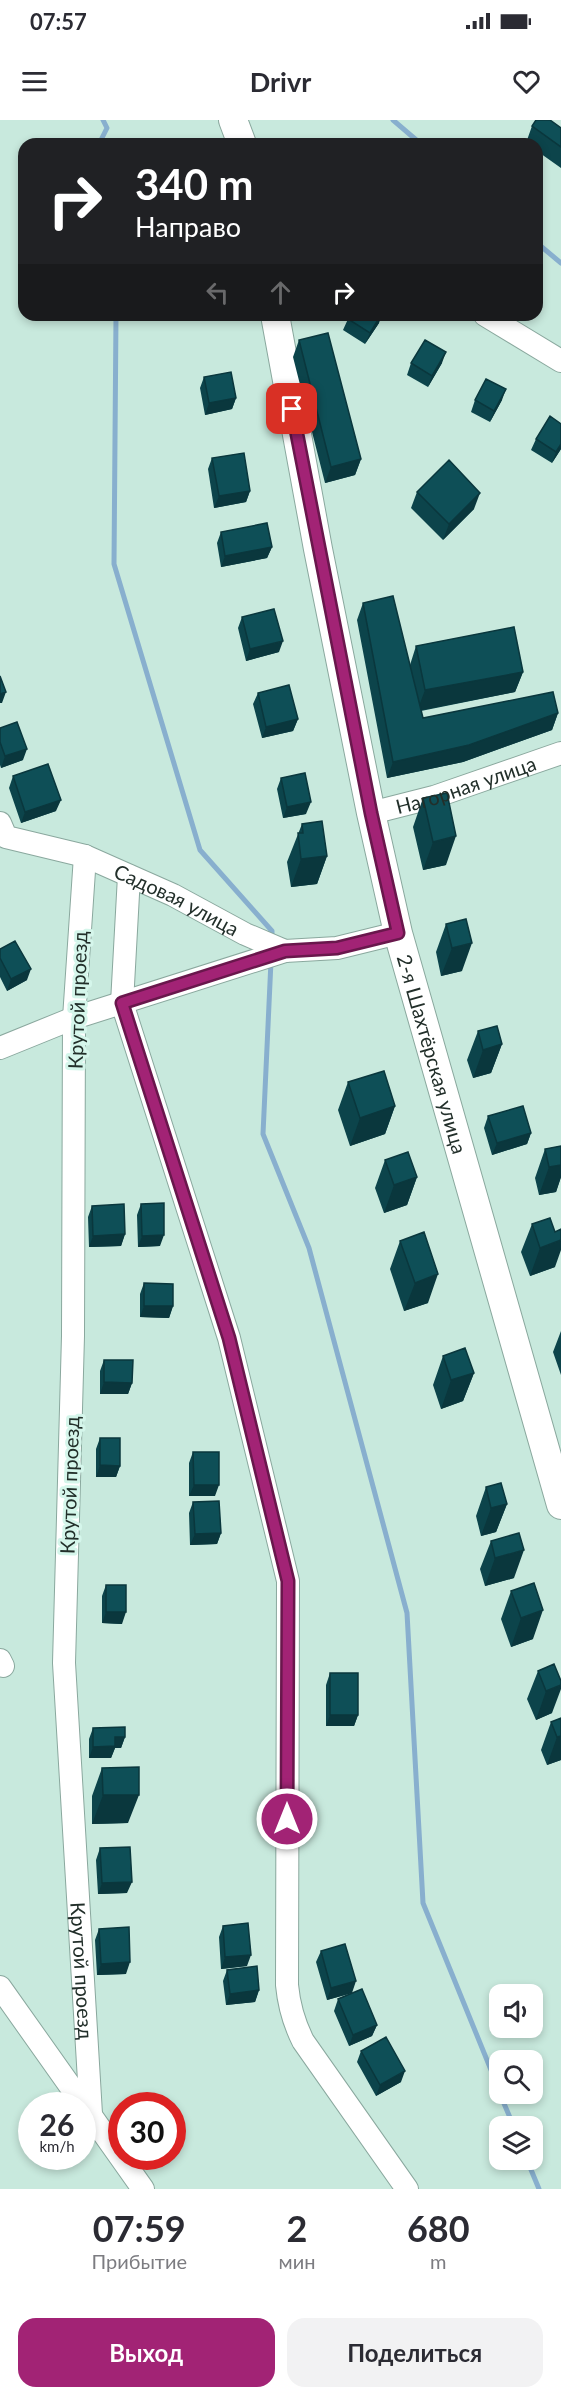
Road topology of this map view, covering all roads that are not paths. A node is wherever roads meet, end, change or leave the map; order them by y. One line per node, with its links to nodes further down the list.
1 (276, 321): 5 (main road, 2-я Шахтёрская улица)
2 (495, 321): 3 (street)
3 (561, 361)
4 (561, 753): 5 (street, Нагорная улица)
5 (371, 813): 9 (main road, 2-я Шахтёрская улица)
6 (0, 823): 7 (street, Садовая улица)
7 (85, 856): 8 (street, Садовая улица); 12 (street, Крутой проезд)
8 (129, 876): 10 (street, Садовая улица); 11 (street)
9 (398, 933): 10 (street, Садовая улица); 14 (main road, 2-я Шахтёрская улица)
10 (285, 951): 11 (street)
11 (122, 1003): 12 (street); 20 (street)
12 (74, 1018): 13 (street); 17 (street, Крутой проезд)
13 (0, 1048)
14 (561, 1505)
15 (0, 1987): 16 (street)
16 (75, 2092)
17 (90, 2092)
18 (96, 2121): 19 (street)
19 (142, 2189)
20 (407, 2189)

